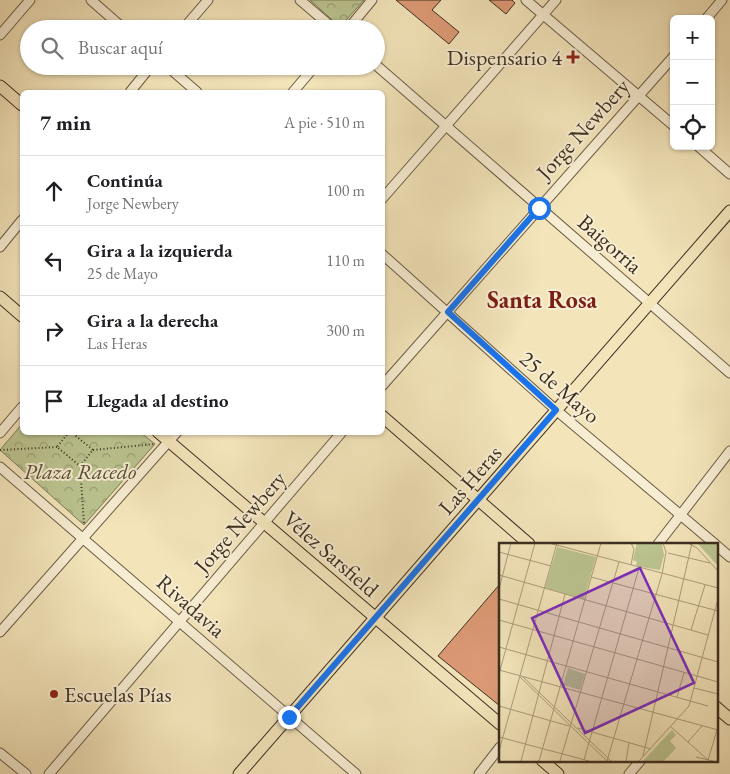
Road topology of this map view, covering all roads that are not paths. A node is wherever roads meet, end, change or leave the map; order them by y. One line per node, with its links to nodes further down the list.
1 (30, 0): 15 (street)
2 (91, 0): 11 (street)
3 (208, 0): 12 (street)
4 (300, 0): 13 (street)
5 (372, 0): 14 (street)
6 (526, 0): 9 (street)
7 (556, 0): 9 (street)
8 (722, 0): 10 (street)
9 (543, 14): 25 (street); 28 (street)
10 (709, 15)
11 (114, 20)
12 (191, 20)
13 (323, 20)
14 (355, 20)
15 (0, 34)
16 (670, 60): 25 (street, Jorge Newbery)
17 (385, 73): 28 (street, Baigorria)
18 (144, 75): 22 (street)
19 (177, 75): 23 (street)
20 (308, 75): 24 (street)
21 (0, 86): 26 (main road)
22 (132, 90)
23 (195, 90)
24 (295, 90)
25 (639, 96): 27 (street); 32 (street, Jorge Newbery)
26 (20, 103)
27 (670, 123)
28 (448, 126): 31 (street); 32 (street, Baigorria)
29 (703, 150): 30 (street)
30 (730, 174)
31 (385, 196)
32 (539, 208): 38 (street, Baigorria); 39 (street, Jorge Newbery)
33 (730, 211): 38 (main road, Las Heras)
34 (20, 222): 35 (street)
35 (0, 247)
36 (385, 257): 39 (street, 25 de Mayo)
37 (0, 297): 40 (main road)
38 (650, 303): 41 (street, Baigorria); 44 (main road, Las Heras)
39 (448, 312): 42 (street, Jorge Newbery); 44 (street, 25 de Mayo)
40 (20, 314)
41 (730, 373)
42 (385, 383)
43 (20, 409): 46 (street)
44 (556, 410): 53 (main road, Las Heras); 54 (street, 25 de Mayo)
45 (385, 419): 53 (main road)
46 (0, 432)
47 (161, 435): 50 (main road, Vélez Sarsfield)
48 (175, 435): 50 (street)
49 (339, 435): 55 (street, Jorge Newbery)
50 (169, 442): 55 (main road, Vélez Sarsfield); 56 (street)
51 (730, 451): 54 (street)
52 (0, 467): 56 (street, Rivadavia)
53 (479, 499): 57 (main road); 62 (main road, Las Heras)
54 (681, 514): 58 (street); 59 (street, 25 de Mayo)
55 (264, 523): 62 (main road, Vélez Sarsfield); 63 (street, Jorge Newbery)
56 (84, 538): 63 (street, Rivadavia); 64 (street)
57 (528, 543)
58 (659, 543)
59 (714, 543)
60 (718, 547): 61 (street, 25 de Mayo)
61 (730, 557)
62 (376, 619): 66 (main road, Las Heras); 68 (main road, Vélez Sarsfield)
63 (179, 621): 66 (street, Rivadavia); 74 (street, Jorge Newbery)
64 (0, 632)
65 (718, 709): 67 (main road)
66 (289, 717): 75 (main road, Las Heras); 76 (street, Rivadavia)
67 (730, 718)
68 (499, 723)
69 (499, 748): 77 (street)
70 (0, 753): 73 (street)
71 (544, 762): 78 (main road)
72 (639, 762): 79 (street)
73 (26, 774)
74 (49, 774)
75 (239, 774)
76 (356, 774)
77 (479, 774)
78 (558, 774)
79 (629, 774)

